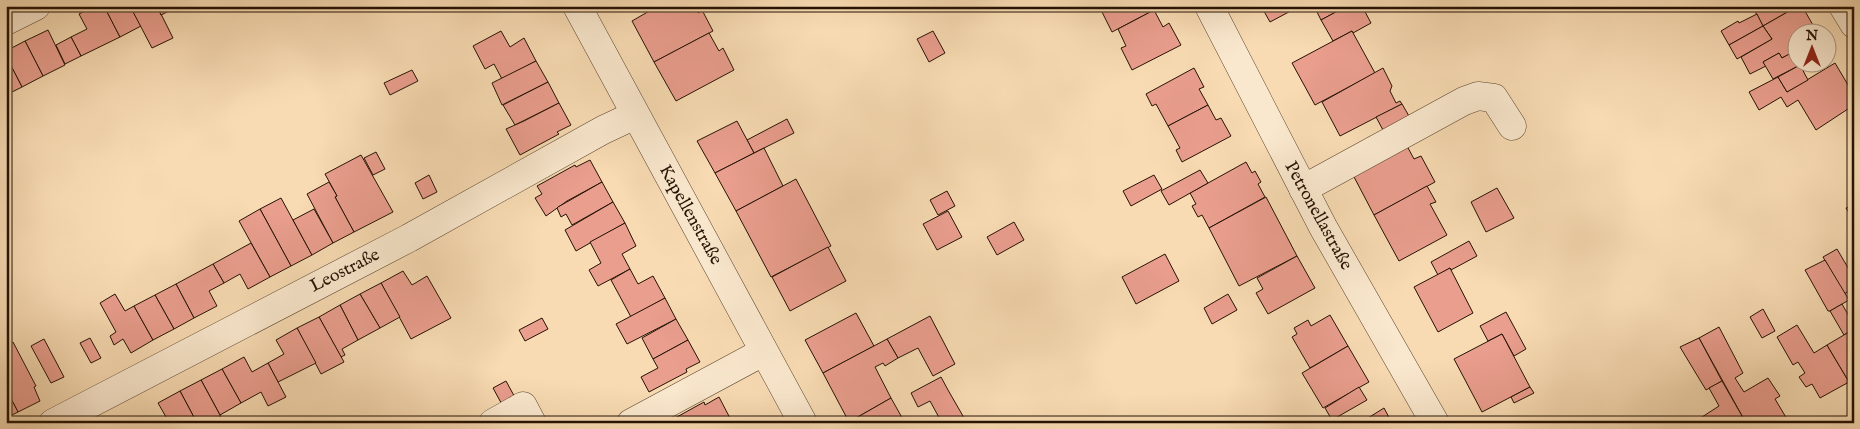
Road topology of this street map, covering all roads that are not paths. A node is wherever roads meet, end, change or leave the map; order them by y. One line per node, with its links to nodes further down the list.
1 (36, 6): 5 (street)
2 (577, 6): 7 (street, Kapellenstraße)
3 (1209, 6): 9 (street, Petronellastraße)
4 (1844, 6): 6 (street)
5 (6, 21)
6 (1854, 24)
7 (635, 115): 10 (street, Kapellenstraße); 11 (street, Leostraße)
8 (1512, 126): 9 (street)
9 (1303, 189): 16 (street, Petronellastraße)
10 (763, 352): 14 (street); 15 (street, Kapellenstraße)
11 (53, 423)
12 (493, 423): 13 (street)
13 (532, 423)
14 (631, 423)
15 (803, 423)
16 (1435, 423)

